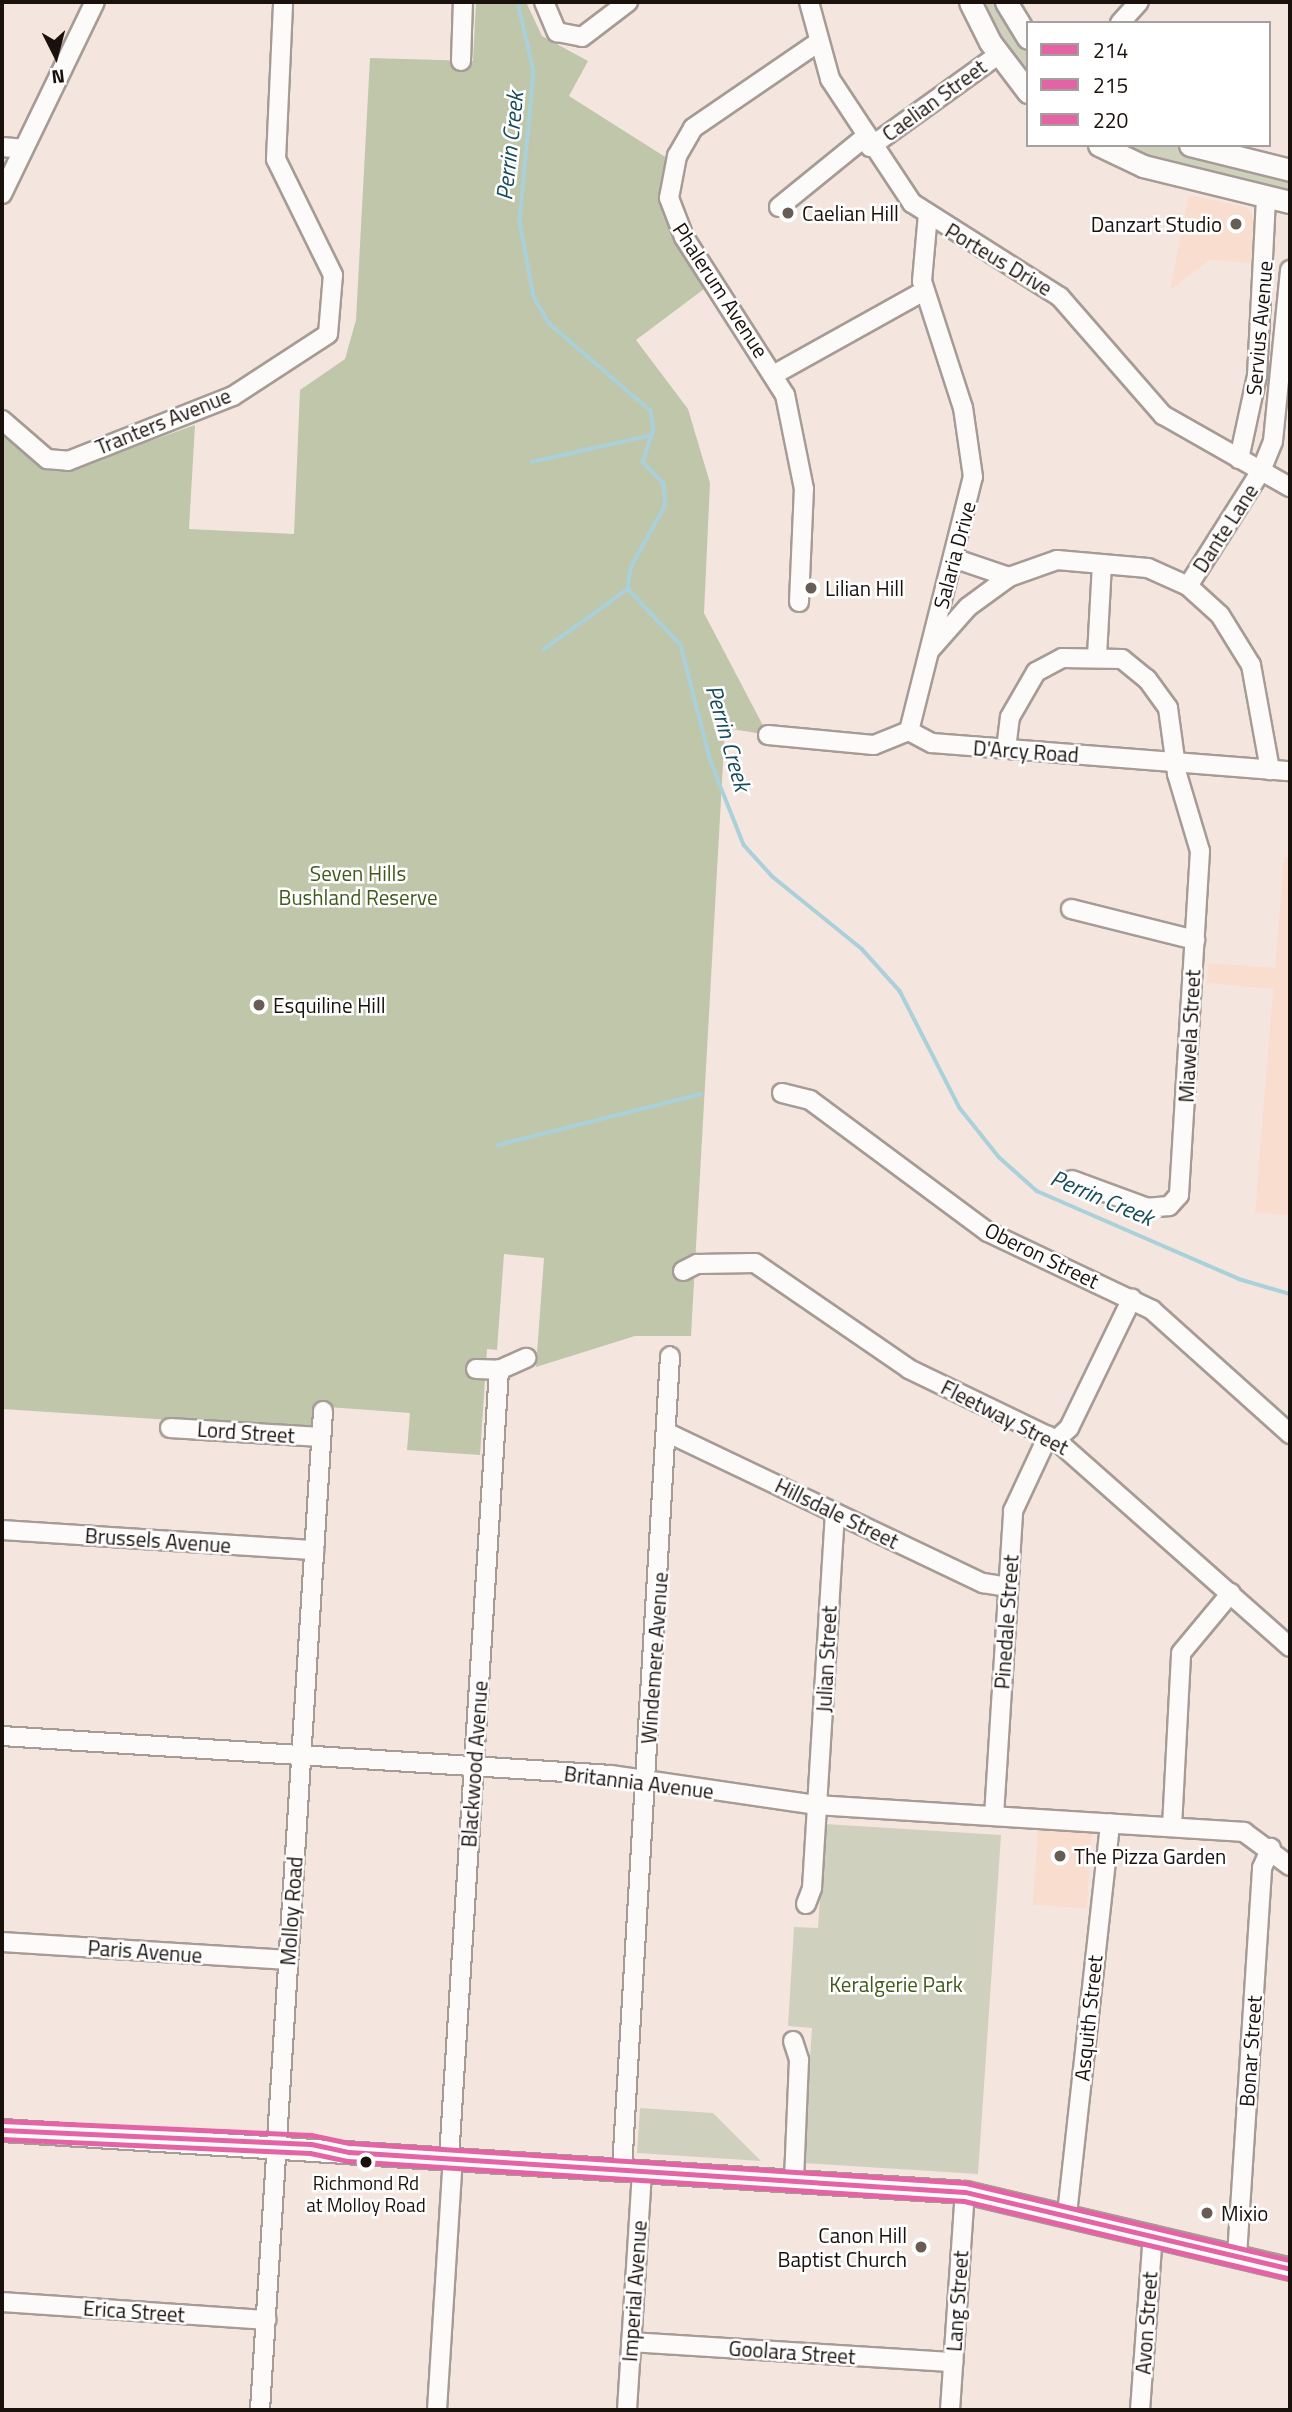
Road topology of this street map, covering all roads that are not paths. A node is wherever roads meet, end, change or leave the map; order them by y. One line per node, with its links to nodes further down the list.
1 (95, 2): 20 (street)
2 (284, 2): 30 (street, Tranters Avenue)
3 (463, 2): 14 (street)
4 (544, 2): 5 (street)
5 (628, 2)
6 (809, 2): 12 (street, Porteus Drive)
7 (970, 2): 13 (main road)
8 (1006, 2): 11 (main road)
9 (1139, 2): 10 (street)
10 (1122, 21)
11 (1026, 34)
12 (817, 43): 16 (street, Porteus Drive); 29 (street, Phalerum Avenue)
13 (998, 55): 15 (main road); 16 (street, Caelian Street)
14 (461, 61)
15 (1026, 90)
16 (867, 142): 25 (street, Caelian Street); 26 (street, Porteus Drive)
17 (1103, 147): 23 (main road)
18 (1197, 147): 21 (main road)
19 (2, 148): 20 (street)
20 (23, 149): 22 (street)
21 (1289, 169)
22 (2, 194)
23 (1266, 196): 24 (main road); 31 (street, Servius Avenue)
24 (1290, 202)
25 (779, 206)
26 (928, 214): 28 (street, Salaria Drive); 31 (street, Porteus Drive)
27 (1290, 270): 32 (street, Servius Avenue)
28 (924, 291): 29 (street); 34 (street, Salaria Drive)
29 (775, 374): 38 (street, Phalerum Avenue)
30 (2, 420)
31 (1239, 459): 32 (street, Porteus Drive)
32 (1261, 471): 33 (street, Porteus Drive); 37 (street, Dante Lane)
33 (1290, 487)
34 (956, 559): 36 (street); 39 (street, Salaria Drive)
35 (1102, 564): 36 (street); 37 (street); 40 (street)
36 (1009, 577): 39 (street)
37 (1188, 586): 45 (street)
38 (799, 602)
39 (925, 655): 41 (street, Salaria Drive)
40 (1097, 656): 43 (street, Miawela Street); 44 (street, Miawela Street)
41 (909, 731): 42 (street); 43 (street, D'Arcy Road)
42 (768, 734)
43 (1006, 749): 44 (street, D'Arcy Road)
44 (1175, 762): 45 (street, D'Arcy Road); 48 (street, Miawela Street)
45 (1270, 770): 46 (street, D'Arcy Road)
46 (1290, 771)
47 (1071, 909): 48 (street)
48 (1195, 940): 50 (street, Miawela Street)
49 (782, 1093): 52 (street, Oberon Street)
50 (1072, 1180)
51 (683, 1271): 62 (street, Fleetway Street)
52 (1132, 1298): 60 (street, Oberon Street); 62 (street, Pinedale Street)
53 (670, 1356): 59 (street, Windemere Avenue)
54 (526, 1358): 56 (street)
55 (476, 1369): 56 (street)
56 (499, 1370): 71 (street, Blackwood Avenue)
57 (323, 1411): 61 (street, Molloy Road)
58 (170, 1428): 61 (street, Lord Street)
59 (668, 1433): 63 (street, Hillsdale Street); 72 (street, Windemere Avenue)
60 (1290, 1434)
61 (321, 1437): 65 (street, Molloy Road)
62 (1052, 1438): 66 (street, Pinedale Street); 67 (street, Fleetway Street)
63 (835, 1513): 66 (street, Hillsdale Street); 73 (street, Julian Street)
64 (2, 1530): 65 (street, Brussels Avenue)
65 (314, 1550): 70 (street, Molloy Road)
66 (1007, 1587): 74 (street, Pinedale Street)
67 (1231, 1593): 68 (street, Fleetway Street); 76 (street)
68 (1290, 1647)
69 (2, 1736): 70 (street, Britannia Avenue)
70 (302, 1755): 71 (street, Britannia Avenue); 81 (street, Molloy Road)
71 (474, 1766): 72 (street, Britannia Avenue); 85 (street, Blackwood Avenue)
72 (646, 1780): 73 (street, Britannia Avenue); 86 (street, Windemere Avenue)
73 (817, 1805): 74 (street, Britannia Avenue); 79 (street, Julian Street)
74 (994, 1816): 75 (street, Britannia Avenue)
75 (1110, 1823): 76 (street, Britannia Avenue); 89 (street, Asquith Street)
76 (1172, 1827): 77 (street, Britannia Avenue)
77 (1271, 1848): 78 (street, Britannia Avenue); 91 (street, Bonar Street)
78 (1290, 1866)
79 (806, 1904)
80 (2, 1942): 81 (street, Paris Avenue)
81 (287, 1960): 84 (street, Molloy Road)
82 (793, 2041): 87 (street)
83 (2, 2130): 84 (main road)
84 (278, 2148): 85 (main road); 94 (street, Molloy Road)
85 (451, 2159): 86 (main road); 98 (street, Blackwood Avenue)
86 (632, 2170): 87 (main road); 95 (street, Imperial Avenue)
87 (794, 2180): 88 (main road)
88 (965, 2192): 89 (main road); 96 (street, Lang Street)
89 (1066, 2214): 90 (main road)
90 (1153, 2235): 91 (main road); 101 (street, Avon Street)
91 (1237, 2256): 92 (main road)
92 (1290, 2269)
93 (2, 2302): 94 (street, Erica Street)
94 (266, 2320): 97 (street, Molloy Road)
95 (631, 2342): 96 (street, Goolara Street); 99 (street, Imperial Avenue)
96 (953, 2362): 100 (street, Lang Street)
97 (260, 2410)
98 (437, 2410)
99 (627, 2410)
100 (950, 2410)
101 (1140, 2410)

